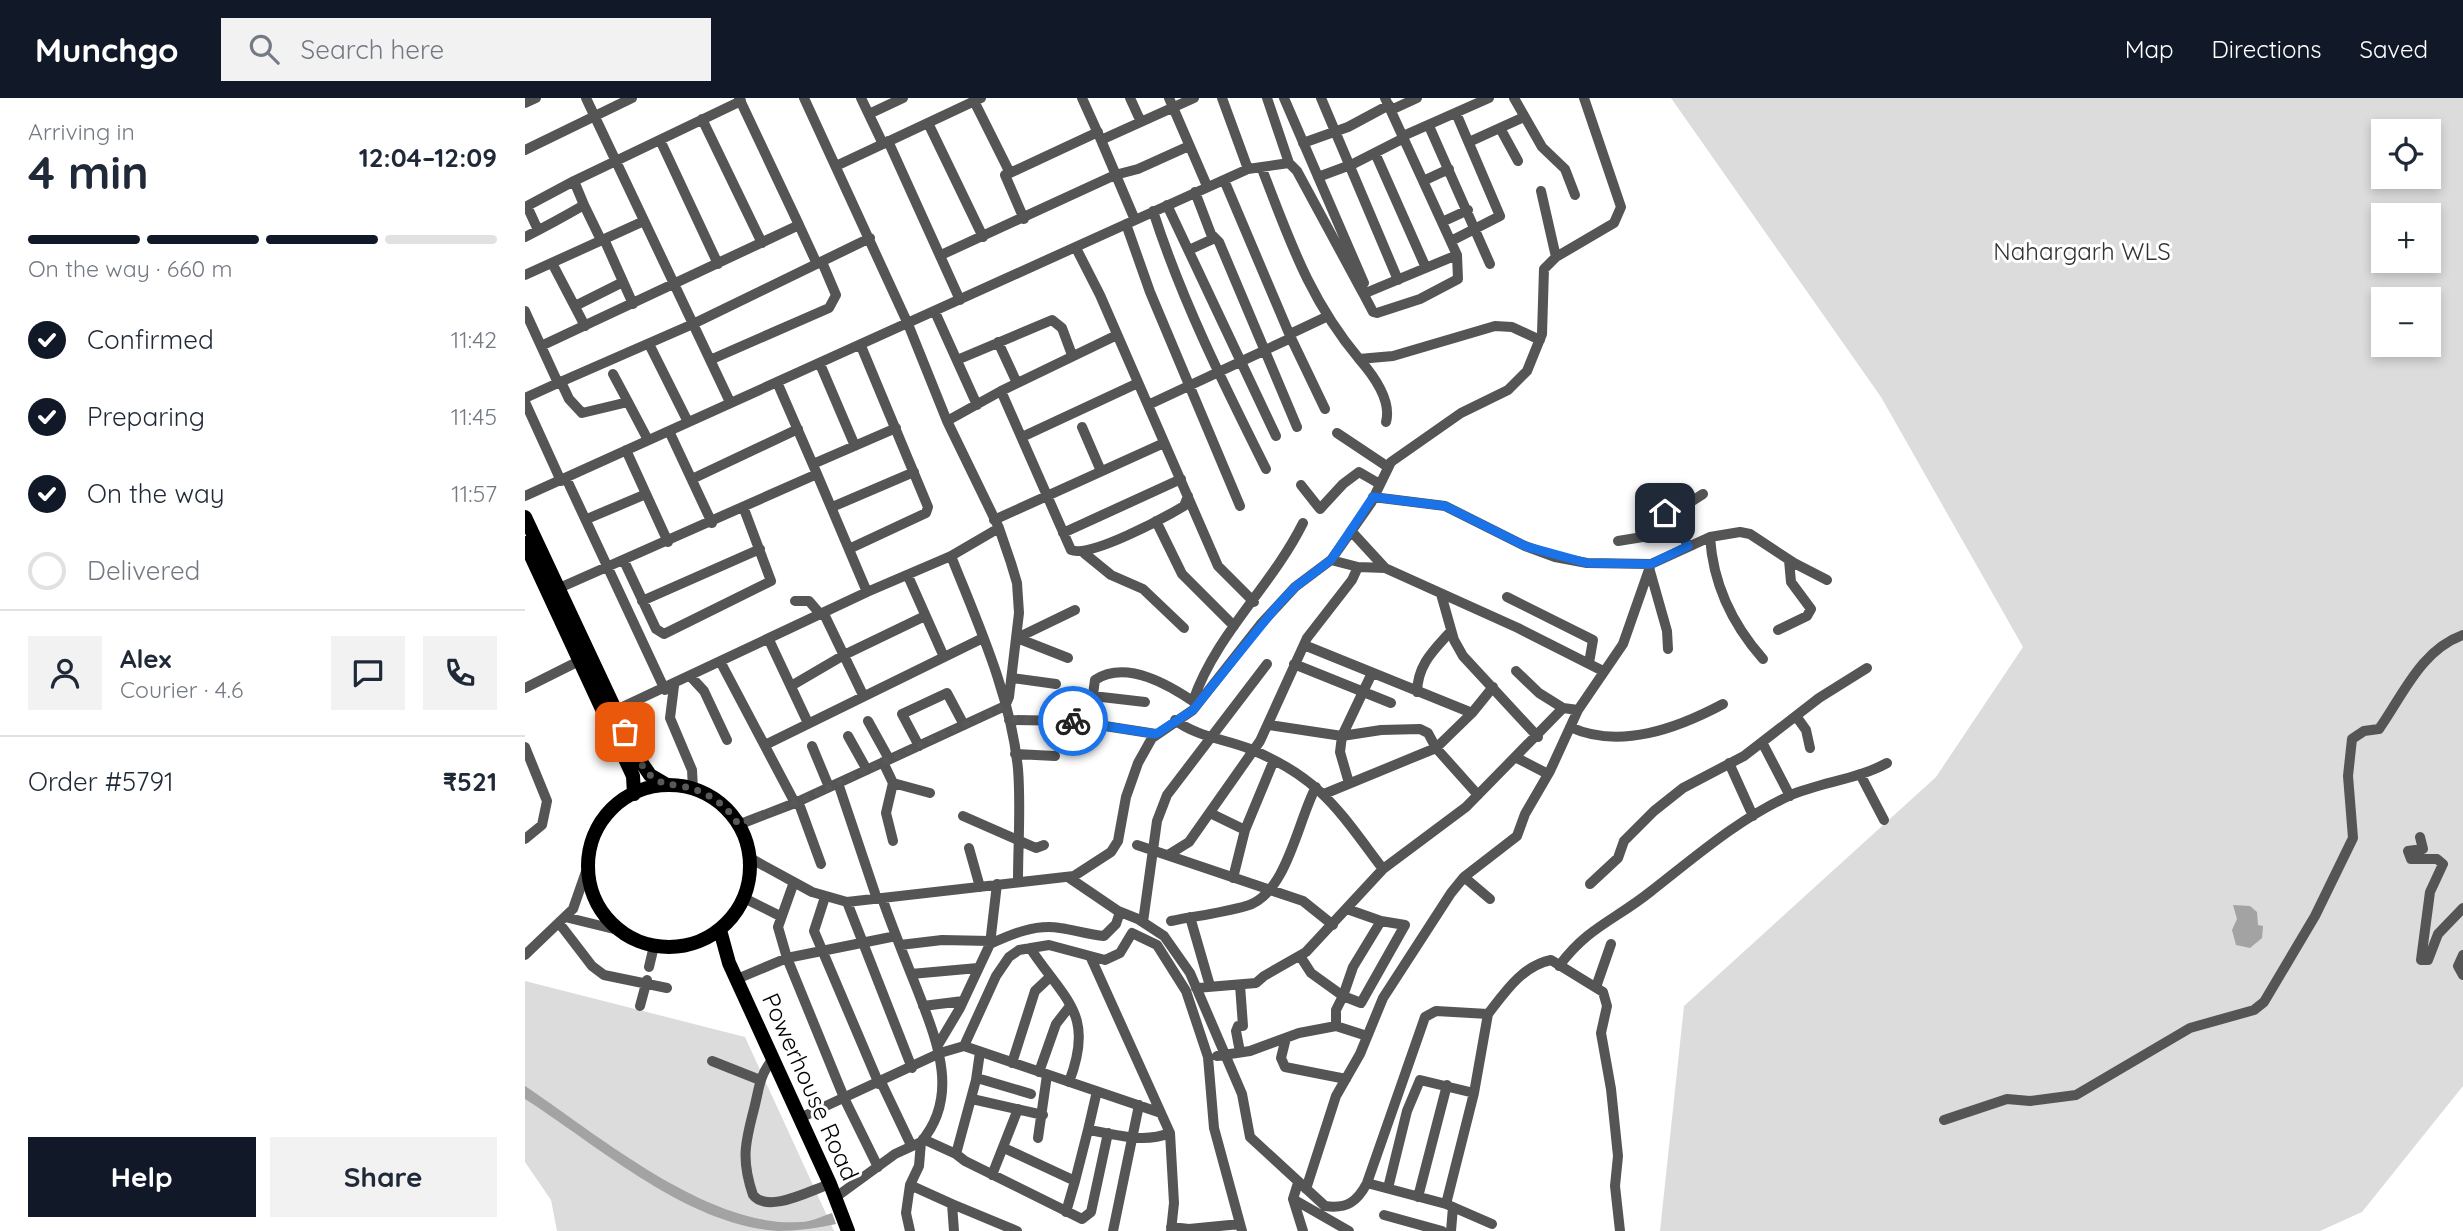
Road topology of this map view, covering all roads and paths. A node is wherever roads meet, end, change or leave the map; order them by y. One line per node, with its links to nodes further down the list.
1 (536, 98): 21 (street)
2 (586, 98): 26 (street)
3 (632, 98): 26 (street)
4 (804, 98): 47 (street)
5 (861, 98): 25 (street)
6 (903, 98): 25 (street)
7 (1082, 98): 34 (street)
8 (1130, 98): 29 (street)
9 (1194, 98): 22 (street)
10 (1222, 98): 48 (street)
11 (1267, 98): 45 (street)
12 (1284, 98): 39 (street)
13 (1335, 98): 20 (street)
14 (1417, 98): 23 (street)
15 (1489, 98): 24 (street)
16 (1514, 98): 27 (street)
17 (1584, 98): 84 (street)
18 (740, 99): 28 (street); 70 (street)
19 (978, 100): 30 (street); 51 (street)
20 (1322, 101): 33 (street)
21 (525, 103)
22 (1171, 103): 29 (street); 40 (street)
23 (1388, 104): 33 (street); 35 (street)
24 (1457, 113): 31 (street); 37 (street)
25 (869, 114): 38 (street)
26 (594, 116): 41 (street); 43 (street)
27 (1524, 117): 32 (street); 60 (street)
28 (702, 119): 36 (street); 79 (street)
29 (1141, 122): 34 (street)
30 (928, 123): 38 (street); 74 (street)
31 (1429, 126): 35 (street); 50 (street)
32 (1500, 128): 37 (street); 44 (street)
33 (1336, 132): 39 (street); 46 (street)
34 (1100, 136): 51 (street); 52 (street)
35 (1403, 137): 42 (street); 56 (street)
36 (660, 139): 43 (street); 87 (street)
37 (1469, 142): 72 (street)
38 (885, 143): 47 (street); 82 (street)
39 (1304, 144): 45 (street); 53 (street)
40 (1189, 146): 52 (street); 57 (street)
41 (525, 150)
42 (1375, 153): 46 (street); 89 (street)
43 (616, 162): 55 (street); 67 (street)
44 (1518, 162)
45 (1289, 163): 49 (street); 94 (street)
46 (1348, 165): 53 (street); 91 (street)
47 (836, 166): 75 (street)
48 (1248, 169): 49 (street); 54 (street)
49 (1262, 169): 100 (street)
50 (1449, 169): 56 (street); 64 (street)
51 (1010, 173): 66 (street)
52 (1115, 175): 66 (street); 68 (street)
53 (1318, 177): 94 (street)
54 (1224, 180): 57 (street); 105 (street)
55 (574, 181): 61 (street); 62 (street)
56 (1423, 181): 69 (street)
57 (1207, 186): 59 (street)
58 (1541, 191): 84 (street)
59 (1195, 192): 63 (street); 76 (street)
60 (1575, 195)
61 (526, 204): 71 (street)
62 (584, 205): 71 (street); 77 (street)
63 (1167, 205): 65 (street); 81 (street)
64 (1468, 210): 69 (street); 72 (street)
65 (1153, 211): 68 (street); 118 (street)
66 (1024, 219): 74 (street)
67 (644, 221): 77 (street); 93 (street)
68 (1130, 222): 80 (street); 124 (street)
69 (1442, 222): 78 (street)
70 (799, 225): 79 (street); 86 (street)
71 (538, 230): 73 (street)
72 (1476, 230): 78 (street); 88 (street)
73 (525, 237)
74 (983, 237): 82 (street)
75 (870, 238): 86 (street); 102 (street)
76 (1215, 238): 81 (street); 111 (street)
77 (602, 240): 85 (street); 92 (street)
78 (1451, 241): 83 (street)
79 (762, 243): 87 (street)
80 (1076, 248): 95 (street); 104 (street)
81 (1189, 250): 116 (street)
82 (941, 255): 95 (street)
83 (1457, 255): 89 (street); 94 (street)
84 (1556, 257): 106 (street)
85 (552, 263): 90 (street); 97 (street)
86 (820, 263): 101 (street); 114 (street)
87 (718, 264): 93 (street)
88 (1490, 264)
89 (1426, 268): 91 (street)
90 (525, 275)
91 (1398, 280): 94 (street)
92 (623, 282): 96 (street); 97 (street)
93 (674, 285): 96 (street); 101 (street)
94 (1366, 293)
95 (960, 300): 99 (street)
96 (633, 304): 103 (street)
97 (575, 306): 103 (street)
98 (525, 311): 109 (street)
99 (935, 312): 102 (street); 115 (street)
100 (1327, 317): 105 (street); 113 (street)
101 (693, 324): 108 (street); 114 (street)
102 (908, 324): 110 (street); 132 (street)
103 (585, 326): 109 (street)
104 (1117, 335): 112 (street); 123 (street)
105 (1290, 336): 111 (street); 131 (street)
106 (1540, 340): 113 (street); 147 (street)
107 (998, 342): 112 (street); 115 (street); 122 (street)
108 (649, 344): 121 (street); 133 (street)
109 (541, 346): 121 (street)
110 (861, 346): 117 (street); 137 (street)
111 (1264, 351): 116 (street); 136 (street)
112 (1072, 355): 122 (street)
113 (1359, 359): 134 (street)
114 (710, 360): 128 (street)
115 (957, 360): 129 (street)
116 (1241, 361): 118 (street); 141 (street)
117 (820, 364): 120 (street); 145 (street)
118 (1217, 372): 124 (street); 149 (street)
119 (613, 374): 127 (street)
120 (777, 382): 128 (street); 138 (street)
121 (560, 383): 126 (street); 127 (street)
122 (1017, 383): 125 (street)
123 (1138, 383): 130 (street); 142 (street)
124 (1190, 385): 130 (street); 164 (street)
125 (1001, 391): 129 (street); 142 (street)
126 (525, 400): 153 (street)
127 (628, 402): 143 (street)
128 (730, 402): 133 (street)
129 (977, 405): 132 (street)
130 (1148, 405): 144 (street)
131 (1325, 409)
132 (947, 421): 173 (street)
133 (688, 422): 139 (street)
134 (1386, 422)
135 (1082, 427): 150 (street)
136 (1297, 427)
137 (896, 428): 145 (street); 151 (street)
138 (797, 429): 148 (street); 154 (street)
139 (669, 431): 143 (street); 154 (street)
140 (1337, 433): 147 (street)
141 (1276, 436)
142 (1022, 437): 161 (street)
143 (649, 440): 146 (street)
144 (1164, 443): 150 (street); 152 (street)
145 (855, 446): 148 (street)
146 (626, 450): 153 (street); 157 (street)
147 (1388, 467): 155 (street)
148 (815, 469): 165 (street); 166 (street)
149 (1266, 469)
150 (1101, 471): 161 (street)
151 (914, 472): 165 (street); 181 (street)
152 (1181, 479): 160 (street); 175 (street)
153 (564, 480): 159 (street); 168 (street)
154 (692, 480): 171 (street)
155 (1378, 483): 156 (street); 162 (street)
156 (1301, 485)
157 (646, 494): 168 (street); 178 (street)
158 (1703, 494): 169 (street)
159 (525, 496)
160 (1188, 496): 170 (street); 200 (street)
161 (1047, 497): 173 (street); 175 (street)
162 (1373, 497): 174 (street); 191 (street)
163 (1651, 505): 169 (street)
164 (1240, 506)
165 (832, 507): 181 (street)
166 (744, 509): 171 (street); 182 (street)
167 (525, 517): 194 (main road)
168 (587, 519): 188 (street)
169 (1673, 520): 177 (street); 180 (street)
170 (1156, 521): 183 (street); 204 (street)
171 (712, 523): 178 (street)
172 (1303, 523): 200 (street)
173 (996, 524): 184 (street); 210 (street)
174 (1352, 531): 185 (street); 190 (street)
175 (1063, 534): 183 (street)
176 (1710, 537): 180 (street); 186 (street); 217 (street)
177 (1618, 541)
178 (668, 542): 187 (street)
179 (525, 543): 218 (main road)
180 (1688, 546): 191 (street)
181 (851, 548): 195 (street)
182 (760, 550): 198 (street); 198 (street)
183 (1084, 553): 205 (street)
184 (951, 556): 192 (street); 209 (street)
185 (1331, 560): 189 (street); 239 (street)
186 (1789, 560): 193 (street); 206 (street)
187 (624, 561): 188 (street); 198 (street)
188 (609, 567): 194 (street); 233 (street)
189 (1358, 567): 190 (street); 212 (street)
190 (1385, 568): 196 (street)
191 (1651, 568): 213 (street); 225 (street)
192 (908, 576): 195 (street); 203 (street)
193 (1827, 580)
194 (557, 589): 244 (main road)
195 (867, 592): 202 (street)
196 (1441, 594): 207 (street); 220 (street)
197 (1507, 597): 220 (street)
198 (642, 601)
199 (795, 601): 202 (street)
200 (1254, 602): 204 (street)
201 (1075, 610): 210 (street)
202 (823, 615): 211 (street); 214 (street)
203 (925, 616): 214 (street); 215 (street)
204 (1234, 626): 239 (street)
205 (1184, 628)
206 (1778, 630)
207 (1451, 631): 231 (street); 235 (street)
208 (2463, 635): 402 (street)
209 (983, 638): 215 (street); 242 (street)
210 (1017, 638): 216 (street); 228 (street)
211 (769, 640): 219 (street); 230 (street)
212 (1304, 645): 222 (street); 226 (street)
213 (1668, 649)
214 (844, 655): 230 (street); 236 (street)
215 (944, 657): 236 (street)
216 (1068, 659)
217 (1763, 659)
218 (579, 661): 232 (street); 272 (main road)
219 (721, 663): 227 (street); 263 (street)
220 (1589, 663): 225 (street)
221 (1267, 664): 258 (street)
222 (1294, 664): 234 (street); 254 (street)
223 (1867, 668): 247 (street)
224 (1516, 671): 243 (street)
225 (1603, 671): 245 (street)
226 (1372, 673): 234 (street); 235 (street)
227 (691, 677): 233 (street); 261 (street)
228 (1012, 678): 229 (street); 242 (street)
229 (1056, 684)
230 (791, 686): 250 (street)
231 (1493, 687): 246 (street); 260 (street)
232 (525, 688)
233 (669, 688): 244 (street); 285 (street)
234 (1362, 690): 240 (street); 259 (street)
235 (1417, 692): 246 (street)
236 (863, 695): 250 (street)
237 (1093, 696): 238 (street); 239 (street); 251 (street)
238 (1145, 702)
239 (1196, 703): 252 (street)
240 (1391, 703)
241 (1723, 704): 255 (street)
242 (1005, 706): 248 (street); 253 (street)
243 (1563, 708): 245 (street); 260 (street)
244 (616, 710): 272 (main road)
245 (1577, 710): 255 (street)
246 (1472, 713): 267 (street)
247 (1796, 716): 262 (street); 268 (street)
248 (1009, 720): 251 (street); 270 (street)
249 (868, 721): 275 (street)
250 (808, 723): 263 (street)
251 (1089, 723): 256 (street)
252 (1180, 724): 256 (street); 258 (street)
253 (964, 725): 265 (street); 265 (street)
254 (1269, 725): 259 (street); 269 (street)
255 (1570, 727): 279 (street)
256 (1156, 734): 311 (street)
257 (848, 736): 278 (street)
258 (1206, 736): 269 (street); 305 (street)
259 (1342, 736): 267 (street); 282 (street)
260 (1538, 737): 273 (street)
261 (727, 740)
262 (1763, 744): 276 (street); 290 (street)
263 (765, 745): 291 (street)
264 (812, 746): 284 (street)
265 (919, 746): 275 (street)
266 (525, 747): 299 (street)
267 (1436, 748): 282 (street); 289 (street)
268 (1810, 748)
269 (1251, 750): 274 (street); 292 (street)
270 (1015, 754): 271 (street); 300 (street)
271 (1055, 755)
272 (631, 756): 283 (main road); 288 (main road)
273 (1517, 758): 279 (street); 289 (street)
274 (1275, 760): 286 (street); 297 (street)
275 (886, 761): 278 (street); 281 (street)
276 (1728, 763): 294 (street); 317 (street)
277 (1887, 763): 280 (street)
278 (867, 770): 284 (street)
279 (1548, 774): 312 (street)
280 (1860, 774): 290 (street); 295 (street)
281 (893, 783): 287 (street); 301 (street)
282 (1349, 783): 286 (street)
283 (667, 785): 285 (main road); 288 (main road)
284 (834, 785): 291 (street); 322 (street)
285 (693, 789): 296 (main road)
286 (1320, 790): 310 (street); 319 (street)
287 (930, 793)
288 (634, 794): 309 (main road)
289 (1479, 795): 310 (street)
290 (1790, 796): 294 (street)
291 (797, 802): 296 (street); 308 (street)
292 (1210, 813): 297 (street); 306 (street)
293 (963, 816): 300 (street)
294 (1753, 816): 353 (street)
295 (1884, 820)
296 (738, 824): 307 (main road)
297 (1245, 830): 313 (street)
298 (2420, 837): 325 (street)
299 (525, 839)
300 (1018, 841): 302 (street); 314 (street)
301 (893, 842)
302 (1044, 845)
303 (1137, 845): 305 (street)
304 (969, 848): 318 (street)
305 (1153, 851): 306 (street); 331 (street)
306 (1168, 855): 313 (street)
307 (750, 859): 315 (street); 321 (main road)
308 (821, 864)
309 (588, 866): 330 (street); 337 (main road)
310 (1383, 869): 326 (street)
311 (1068, 877): 314 (street); 327 (street)
312 (1464, 877): 323 (street); 336 (street)
313 (1233, 878): 319 (street)
314 (1018, 881): 316 (street)
315 (794, 882): 320 (street); 328 (street)
316 (997, 884): 318 (street); 340 (street)
317 (1590, 884)
318 (980, 887): 322 (street)
319 (1270, 890): 329 (street); 334 (street)
320 (825, 897): 324 (street); 346 (street)
321 (744, 898): 328 (street); 338 (main road)
322 (879, 899): 324 (street); 339 (street)
323 (1490, 899)
324 (847, 902): 342 (street)
325 (2463, 908)
326 (1347, 909): 333 (street); 334 (street)
327 (1121, 913): 331 (street); 340 (street)
328 (780, 916): 350 (street)
329 (1190, 917): 332 (street); 361 (street)
330 (562, 920): 337 (street); 347 (street); 357 (street)
331 (1140, 921): 364 (street)
332 (1171, 921)
333 (1381, 921): 335 (street); 365 (street)
334 (1333, 925): 349 (street)
335 (1405, 925): 336 (street); 365 (street)
336 (1429, 927): 372 (street)
337 (618, 930): 344 (main road)
338 (720, 930): 341 (main road); 352 (main road, Powerhouse Road)
339 (898, 941): 340 (street); 342 (street); 355 (street)
340 (991, 942): 354 (street)
341 (692, 944): 344 (main road); 352 (main road)
342 (861, 944): 346 (street); 383 (street)
343 (1611, 944): 362 (street)
344 (654, 946): 357 (street)
345 (1030, 948): 351 (street); 358 (street); 374 (street)
346 (822, 949): 350 (street); 389 (street)
347 (525, 955)
348 (2463, 955): 356 (street)
349 (1300, 956): 360 (street); 365 (street)
350 (787, 958): 359 (street); 395 (street)
351 (1091, 958): 364 (street); 398 (street)
352 (729, 963): 359 (main road, Powerhouse Road)
353 (1559, 966): 362 (street); 370 (street)
354 (978, 968): 355 (street); 366 (street)
355 (911, 974): 368 (street)
356 (2463, 975)
357 (647, 976): 363 (street); 367 (street)
358 (1050, 977): 369 (street); 382 (street)
359 (737, 979): 380 (main road, Powerhouse Road)
360 (1241, 985): 361 (street); 377 (street)
361 (1210, 986): 364 (street)
362 (1596, 987): 437 (street)
363 (667, 988)
364 (1192, 988): 378 (street); 379 (street)
365 (1343, 996): 371 (street)
366 (963, 1001): 368 (street); 375 (street)
367 (640, 1006)
368 (923, 1006): 375 (street)
369 (1070, 1006): 384 (street); 388 (street)
370 (1488, 1014): 392 (street); 401 (street)
371 (1336, 1026): 372 (street); 373 (street)
372 (1367, 1036): 386 (street)
373 (1286, 1038): 377 (street); 386 (street)
374 (961, 1046): 375 (street); 376 (street)
375 (941, 1050): 383 (street); 409 (street)
376 (980, 1052): 382 (street); 385 (street)
377 (1240, 1052): 378 (street)
378 (1224, 1054): 379 (street); 418 (street)
379 (1208, 1057): 427 (street)
380 (773, 1059): 387 (street); 400 (main road, Powerhouse Road)
381 (712, 1060): 387 (street)
382 (1012, 1063): 384 (street)
383 (912, 1068): 389 (street)
384 (1043, 1074): 388 (street); 399 (street)
385 (977, 1078): 393 (street); 394 (street)
386 (1346, 1079): 418 (street)
387 (760, 1080): 419 (street)
388 (1069, 1082): 391 (street)
389 (880, 1083): 395 (street); 409 (street)
390 (1447, 1085): 392 (street); 403 (street); 420 (street)
391 (1097, 1091): 396 (street); 404 (street)
392 (1474, 1093): 422 (street)
393 (1031, 1094)
394 (972, 1098): 397 (street); 411 (street)
395 (845, 1100): 400 (street); 412 (street)
396 (1139, 1105): 398 (street); 408 (street)
397 (1018, 1109): 399 (street); 410 (street)
398 (1161, 1113): 406 (street)
399 (1043, 1115): 407 (street)
400 (800, 1118): 419 (main road, Powerhouse Road)
401 (1391, 1120): 403 (street); 415 (street)
402 (1944, 1120)
403 (1404, 1123): 417 (street)
404 (1088, 1130): 405 (street); 414 (street)
405 (1108, 1133): 408 (street); 423 (street)
406 (1170, 1133): 408 (street); 428 (street)
407 (1038, 1138)
408 (1131, 1139): 432 (street)
409 (918, 1142): 411 (street); 412 (street); 416 (street)
410 (1005, 1148): 413 (street); 414 (street)
411 (956, 1154): 413 (street)
412 (878, 1167): 419 (street)
413 (992, 1175): 423 (street)
414 (1075, 1181): 423 (street)
415 (1367, 1183): 417 (street); 418 (street)
416 (910, 1185): 421 (street); 430 (street)
417 (1388, 1188): 420 (street)
418 (1297, 1191): 433 (street); 434 (street)
419 (834, 1194): 426 (main road, Powerhouse Road)
420 (1418, 1197): 422 (street)
421 (952, 1204): 429 (street); 431 (street)
422 (1450, 1205): 425 (street); 436 (street)
423 (1066, 1212)
424 (1384, 1215): 435 (street)
425 (1492, 1224)
426 (846, 1227)
427 (1241, 1228): 428 (street)
428 (1171, 1229)
429 (1010, 1230)
430 (910, 1231)
431 (954, 1231)
432 (1113, 1231)
433 (1303, 1231)
434 (1349, 1231)
435 (1442, 1231)
436 (1451, 1231)
437 (1620, 1231)

